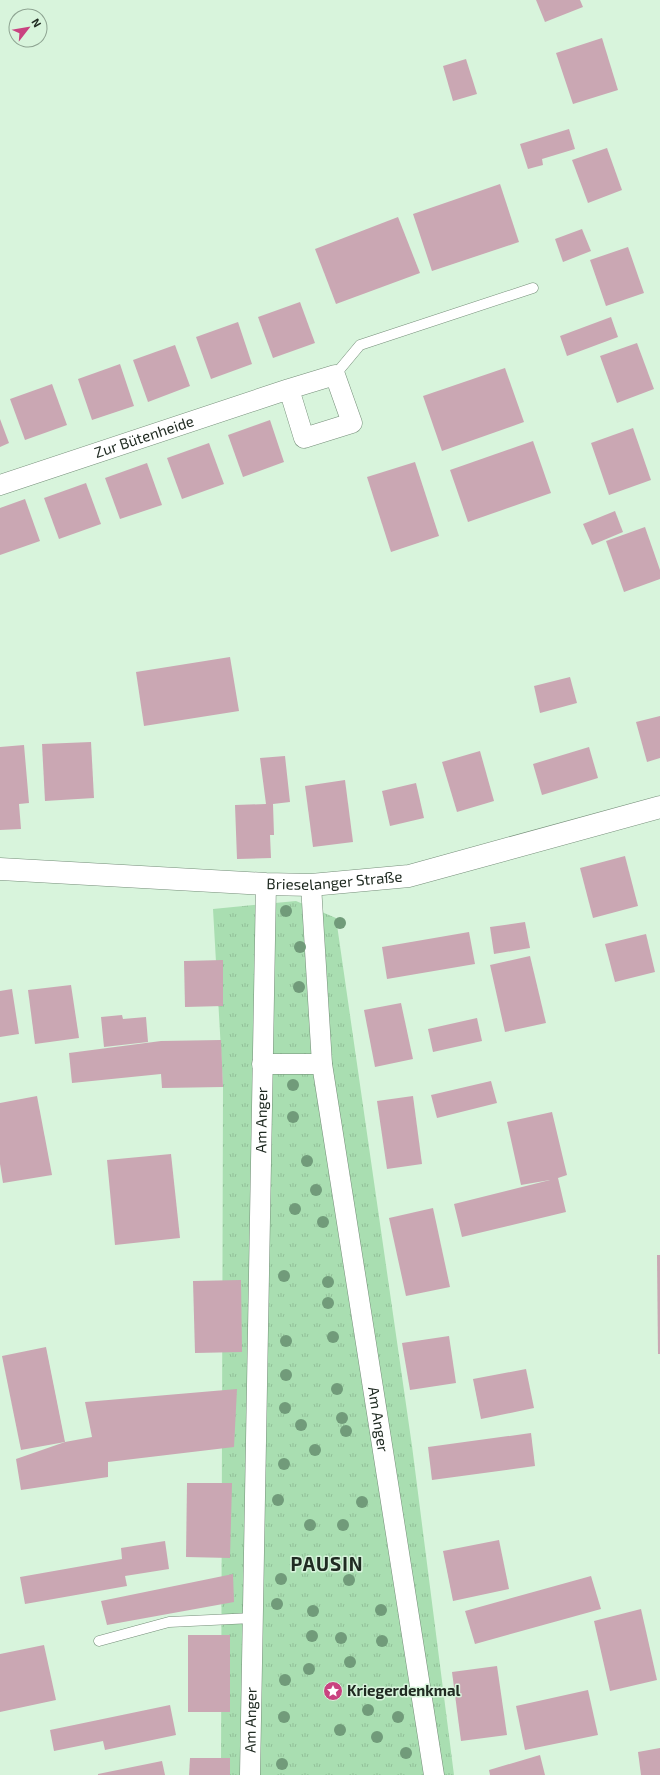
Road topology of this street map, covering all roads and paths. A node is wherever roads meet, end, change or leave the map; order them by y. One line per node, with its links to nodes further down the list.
1 (534, 288): 2 (lane)
2 (335, 375): 3 (street, Zur Bütenheide); 3 (street)
3 (289, 389): 4 (street, Zur Bütenheide)
4 (0, 485)
5 (660, 807): 8 (street, Brieselanger Straße)
6 (0, 869): 7 (street, Brieselanger Straße)
7 (266, 884): 8 (street, Brieselanger Straße); 9 (street, Am Anger)
8 (311, 885): 10 (street, Am Anger)
9 (262, 1064): 10 (street, Am Anger); 11 (street, Am Anger)
10 (322, 1064): 14 (street, Am Anger)
11 (253, 1618): 12 (lane); 13 (street, Am Anger)
12 (99, 1641)
13 (250, 1775)
14 (434, 1775)

